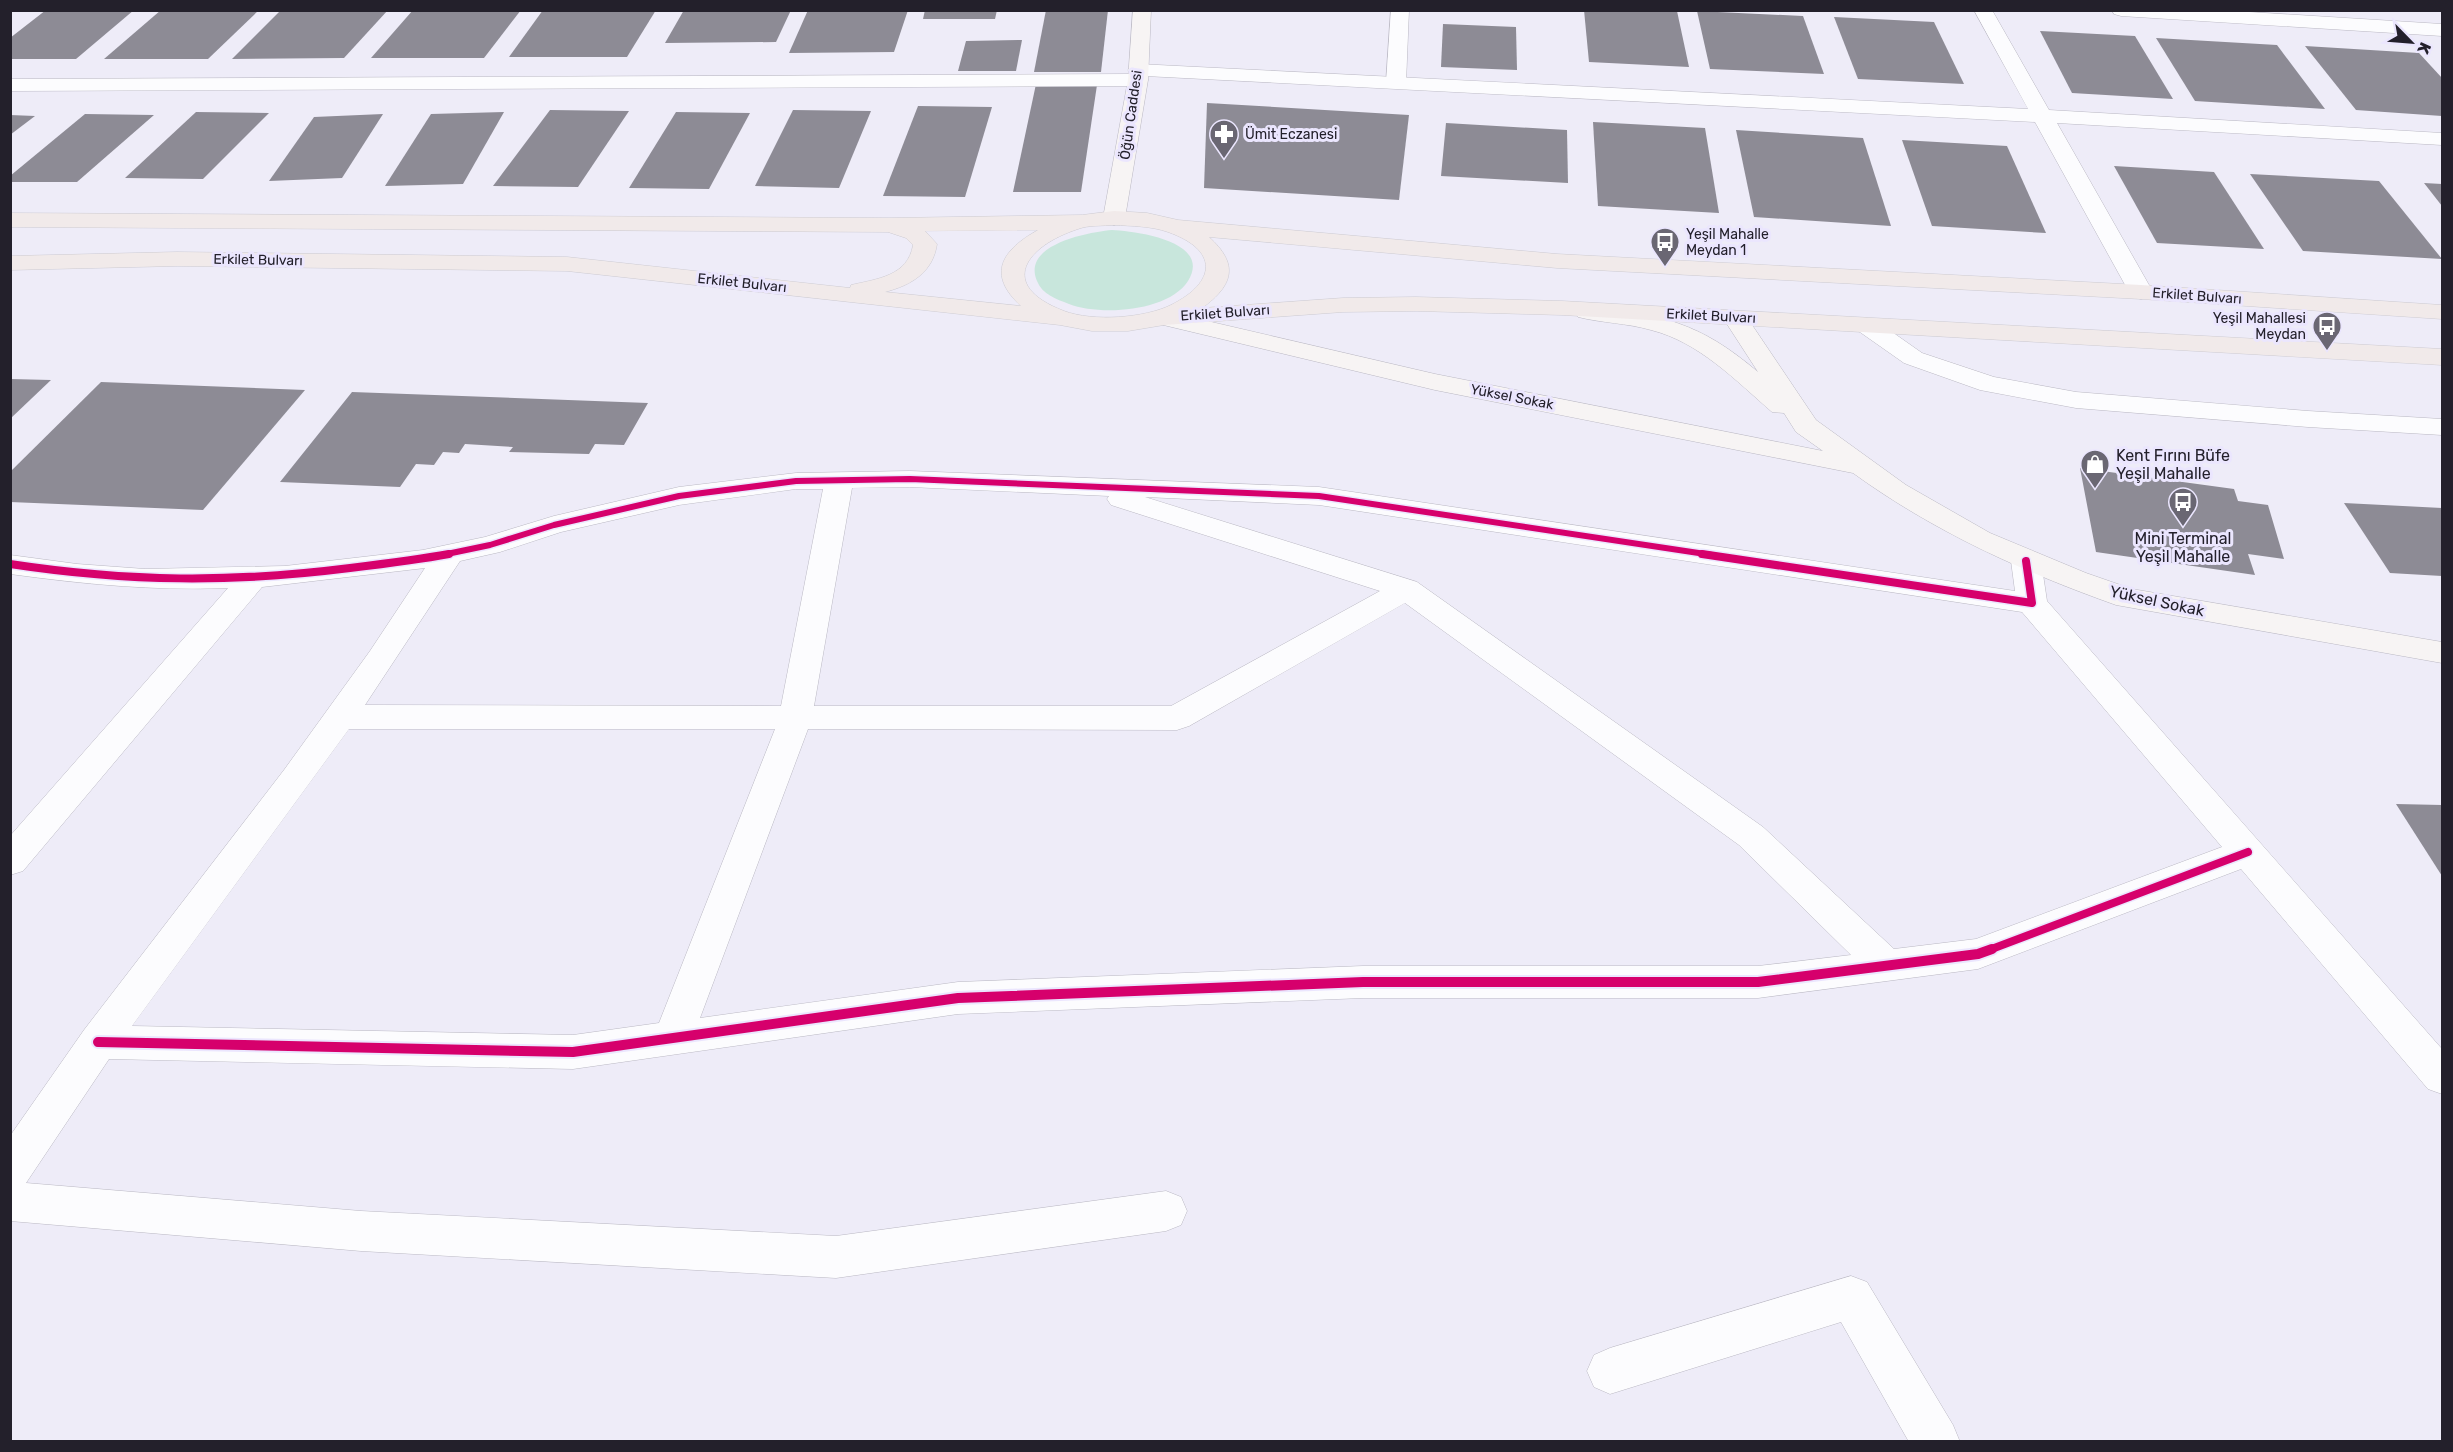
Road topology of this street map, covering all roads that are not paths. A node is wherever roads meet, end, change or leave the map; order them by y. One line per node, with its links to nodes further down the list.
1 (1142, 10): 6 (street, Öğün Caddesi)
2 (1400, 10): 7 (street)
3 (1983, 10): 9 (street)
4 (2121, 10): 5 (street)
5 (2442, 30)
6 (1138, 75): 7 (street); 8 (street); 11 (street, Öğün Caddesi)
7 (1396, 83): 9 (street)
8 (10, 85)
9 (2042, 116): 10 (street); 17 (street)
10 (2442, 139)
11 (1114, 218): 13 (main road, Erkilet Bulvarı); 15 (main road, Erkilet Bulvarı)
12 (10, 220): 14 (main road, Erkilet Bulvarı)
13 (1082, 222): 14 (main road, Erkilet Bulvarı); 21 (main road)
14 (889, 225): 18 (main road)
15 (1178, 227): 17 (main road, Erkilet Bulvarı); 22 (main road)
16 (10, 263): 18 (main road, Erkilet Bulvarı)
17 (2141, 292): 20 (main road, Erkilet Bulvarı)
18 (836, 294): 21 (main road, Erkilet Bulvarı)
19 (1562, 308): 22 (main road, Erkilet Bulvarı); 23 (main road, Erkilet Bulvarı); 26 (street)
20 (2442, 312)
21 (1060, 318): 22 (main road, Erkilet Bulvarı)
22 (1164, 318): 28 (street, Yüksel Sokak)
23 (1735, 318): 24 (main road, Erkilet Bulvarı); 26 (street, Yüksel Sokak)
24 (1866, 325): 25 (main road, Erkilet Bulvarı); 27 (street)
25 (2442, 357)
26 (1806, 426): 28 (street, Yüksel Sokak)
27 (2442, 427)
28 (1862, 467): 32 (street, Yüksel Sokak)
29 (839, 480): 30 (street); 31 (street); 39 (street)
30 (1079, 486): 35 (street); 36 (street)
31 (449, 554): 34 (street); 38 (street)
32 (2026, 561): 36 (street); 37 (street, Yüksel Sokak)
33 (10, 564): 34 (street)
34 (254, 577): 41 (street)
35 (1406, 589): 39 (street); 42 (street)
36 (2032, 603): 40 (street)
37 (2442, 653)
38 (339, 717): 39 (street); 44 (street)
39 (795, 719): 43 (street)
40 (2248, 852): 42 (street); 45 (street)
41 (10, 861)
42 (1887, 966): 43 (street)
43 (673, 1038): 44 (street)
44 (98, 1042): 46 (street)
45 (2442, 1077)
46 (10, 1172)
47 (10, 1201): 48 (street)
48 (1166, 1211)
49 (1610, 1371): 50 (street)
50 (1936, 1442)

